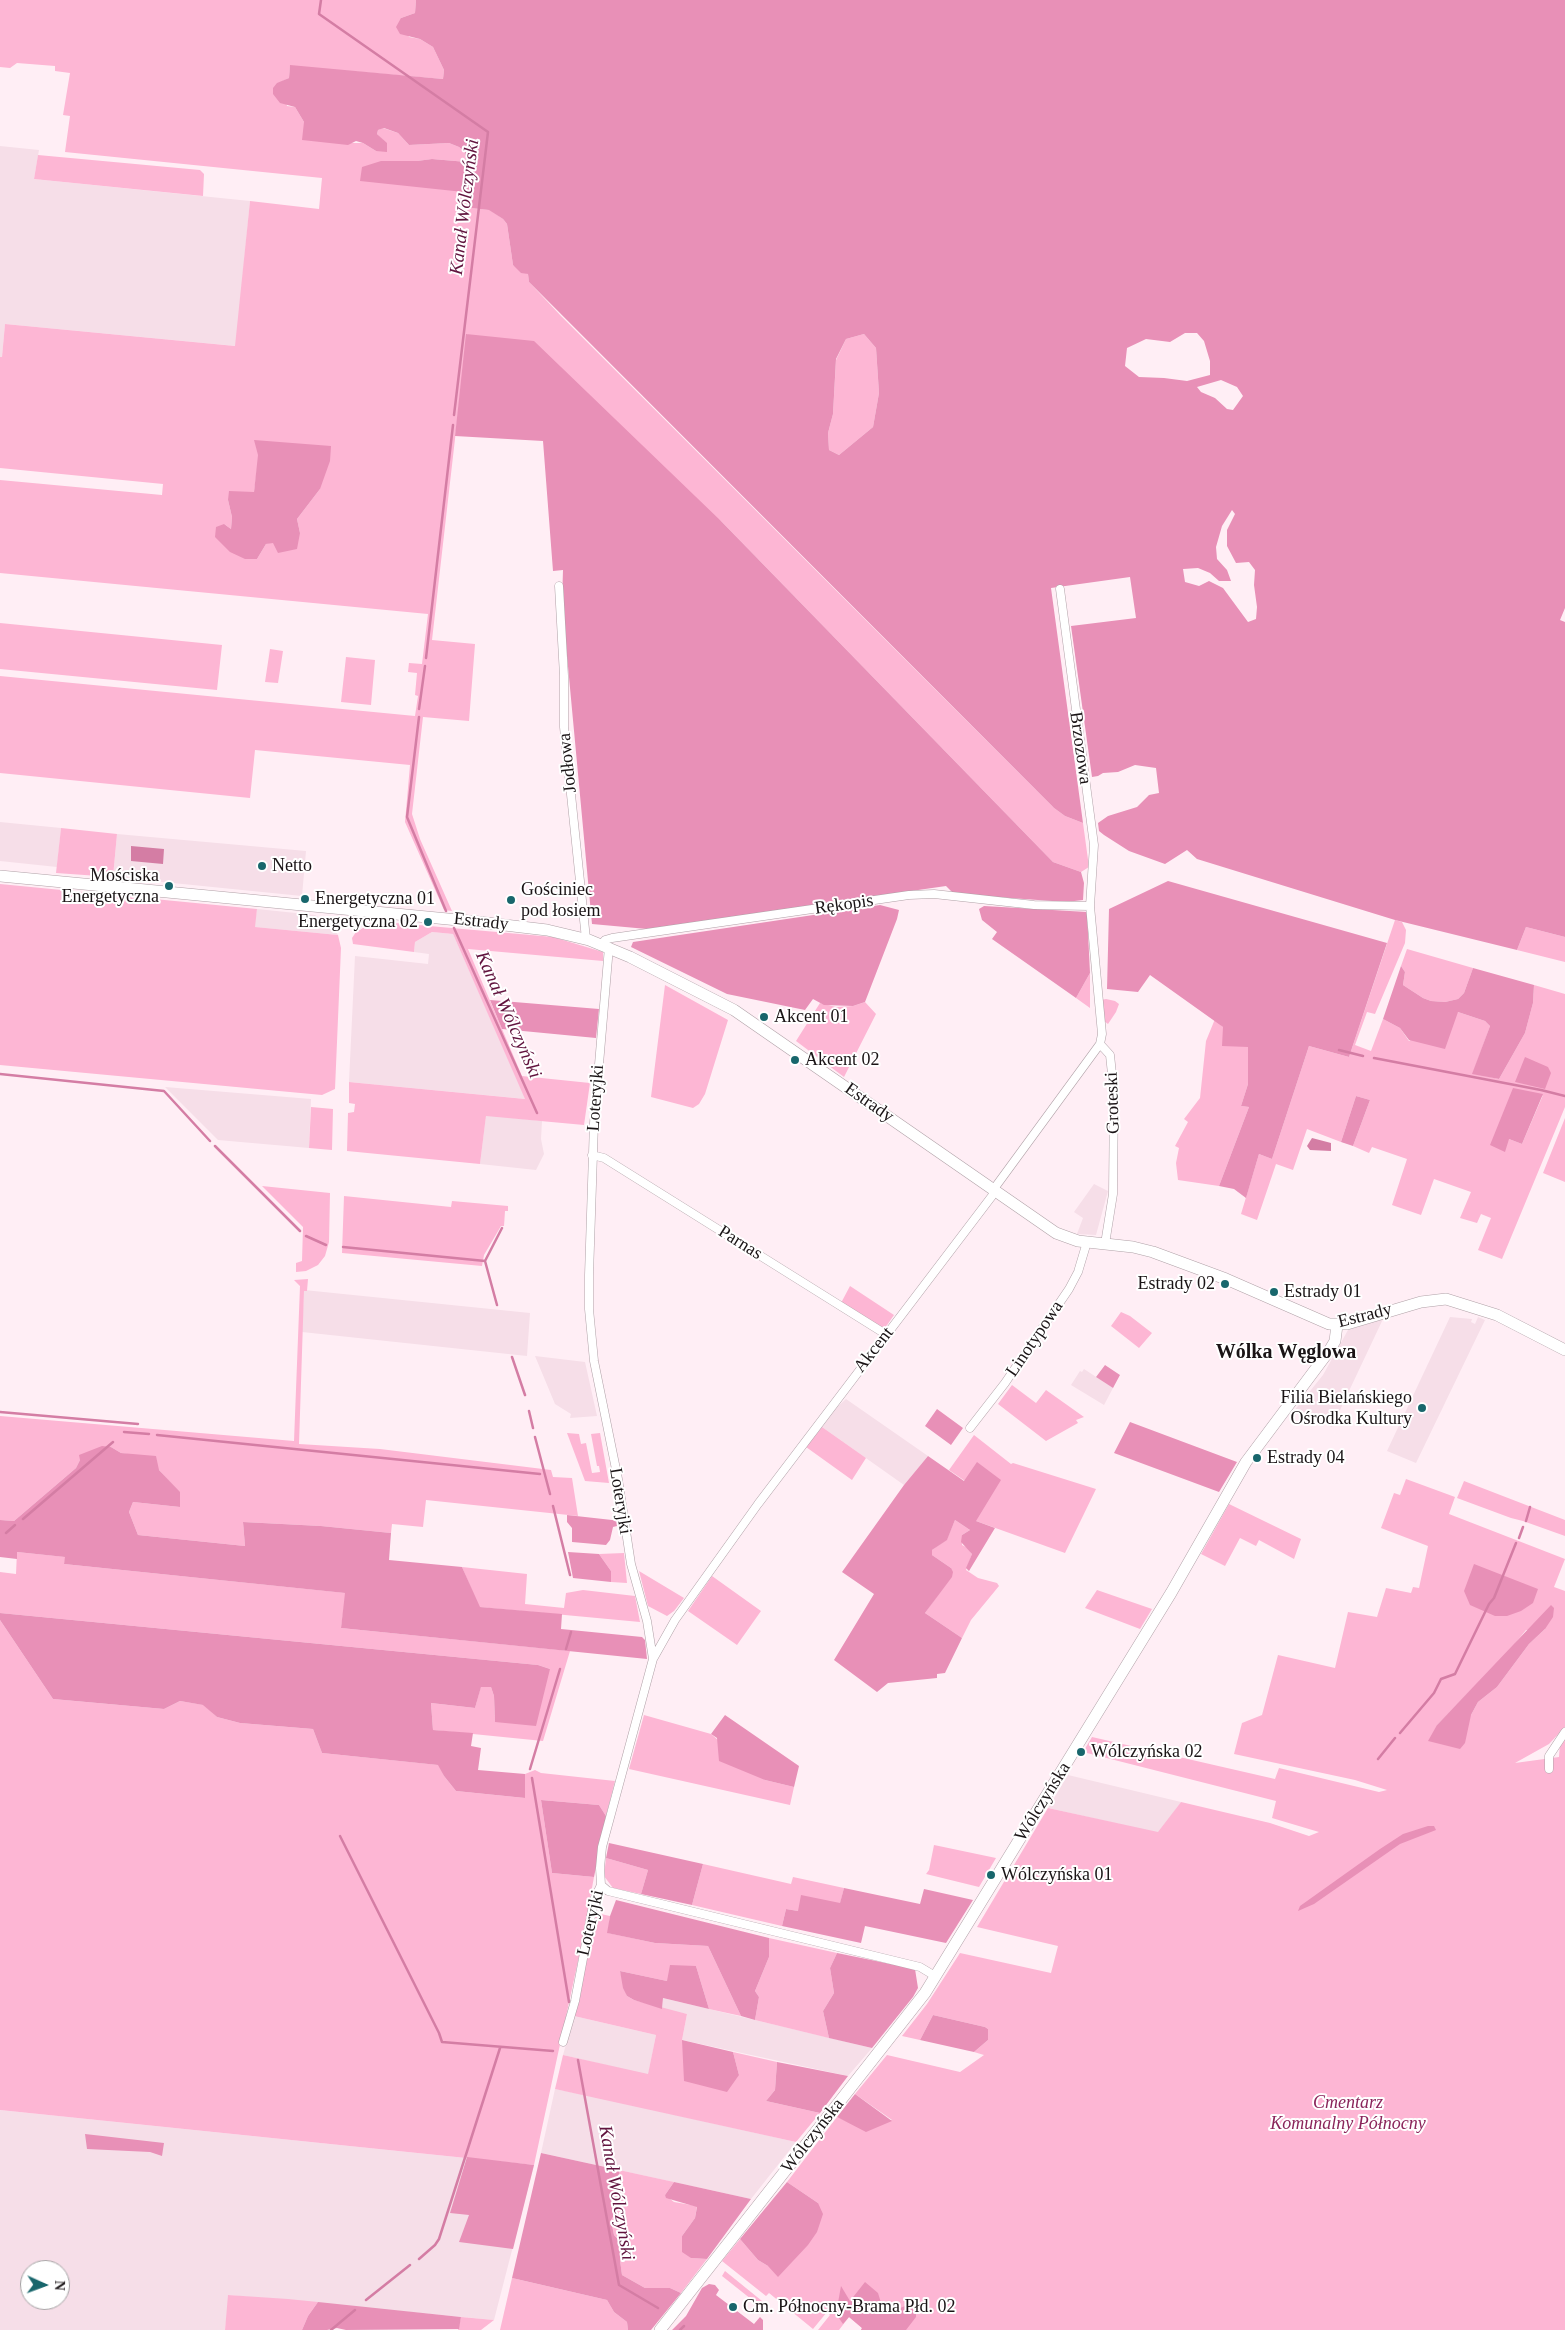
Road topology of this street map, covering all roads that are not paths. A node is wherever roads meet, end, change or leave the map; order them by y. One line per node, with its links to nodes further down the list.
1 (559, 586): 5 (street, Jodłowa)
2 (1060, 589): 4 (street, Brzozowa)
3 (0, 876): 5 (main road, Estrady)
4 (1090, 906): 6 (street, Rękopis); 7 (street, Groteski)
5 (586, 939): 6 (main road, Estrady)
6 (605, 946): 8 (street, Loteryjki); 9 (main road, Estrady)
7 (1100, 1044): 9 (street, Akcent); 11 (street, Groteski)
8 (592, 1155): 13 (street, Parnas); 16 (street, Loteryjki)
9 (994, 1191): 10 (main road, Estrady); 13 (street, Akcent)
10 (1087, 1242): 11 (main road, Estrady); 15 (street, Linotypowa)
11 (1105, 1244): 12 (main road, Estrady)
12 (1337, 1325): 14 (main road, Estrady); 20 (main road, Wólczyńska)
13 (886, 1334): 16 (street, Akcent)
14 (1565, 1350)
15 (970, 1428)
16 (653, 1660): 19 (street, Loteryjki)
17 (1565, 1732): 18 (street)
18 (1549, 1769)
19 (601, 1885): 20 (street); 21 (street, Loteryjki)
20 (935, 1976): 22 (main road, Wólczyńska)
21 (563, 2042)
22 (660, 2330)

